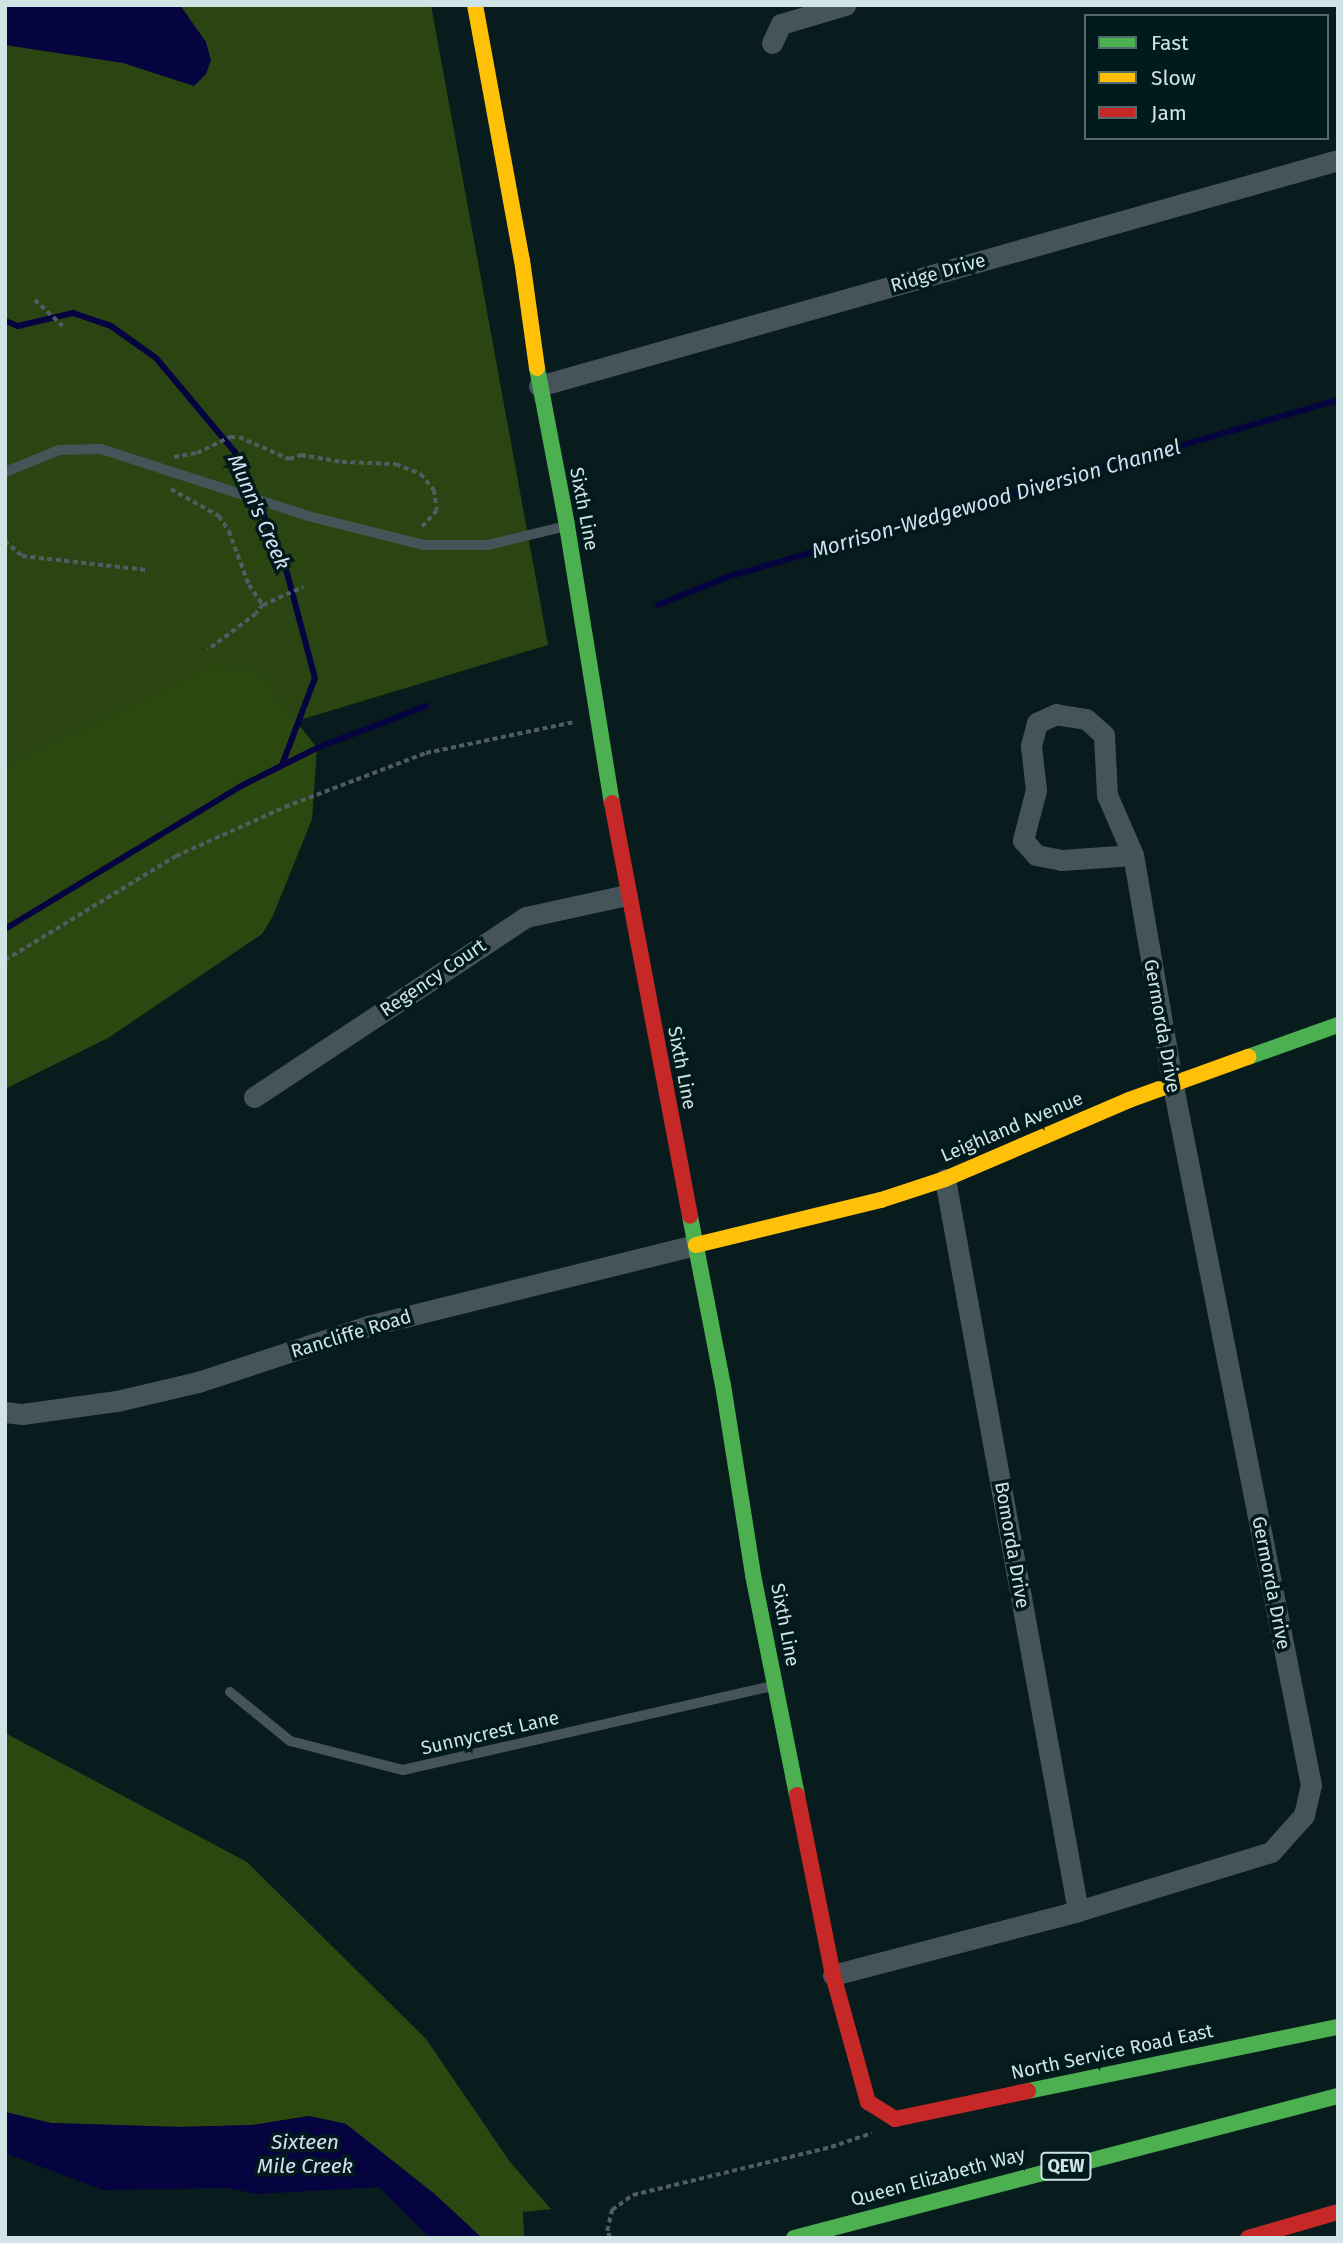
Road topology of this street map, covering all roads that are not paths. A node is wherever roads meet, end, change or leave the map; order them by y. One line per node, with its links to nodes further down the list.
1 (475, 5): 5 (main road, Sixth Line)
2 (845, 5): 3 (street)
3 (777, 24)
4 (1338, 160): 5 (street, Ridge Drive)
5 (538, 387): 7 (main road, Sixth Line)
6 (5, 472): 7 (lane)
7 (567, 526): 9 (main road, Sixth Line)
8 (1133, 855): 8 (street, Germorda Drive); 11 (street, Germorda Drive)
9 (627, 895): 12 (street, Regency Court); 14 (main road, Sixth Line)
10 (1338, 1025): 11 (main road, Leighland Avenue)
11 (1172, 1086): 13 (main road, Leighland Avenue); 18 (street, Germorda Drive)
12 (254, 1097)
13 (945, 1179): 14 (main road, Leighland Avenue); 18 (street, Bomorda Drive)
14 (696, 1245): 15 (street, Rancliffe Road); 16 (main road, Sixth Line)
15 (5, 1412)
16 (775, 1686): 17 (lane, Sunnycrest Lane); 19 (main road, Sixth Line)
17 (230, 1692)
18 (1078, 1911): 19 (street, Germorda Drive)
19 (834, 1975): 22 (main road, Sixth Line)
20 (1338, 2027): 22 (main road, North Service Road East)
21 (1338, 2096): 24 (main road, Queen Elizabeth Way / QEW)
22 (895, 2119)
23 (1338, 2212): 25 (main road)
24 (794, 2238)
25 (1248, 2238)

